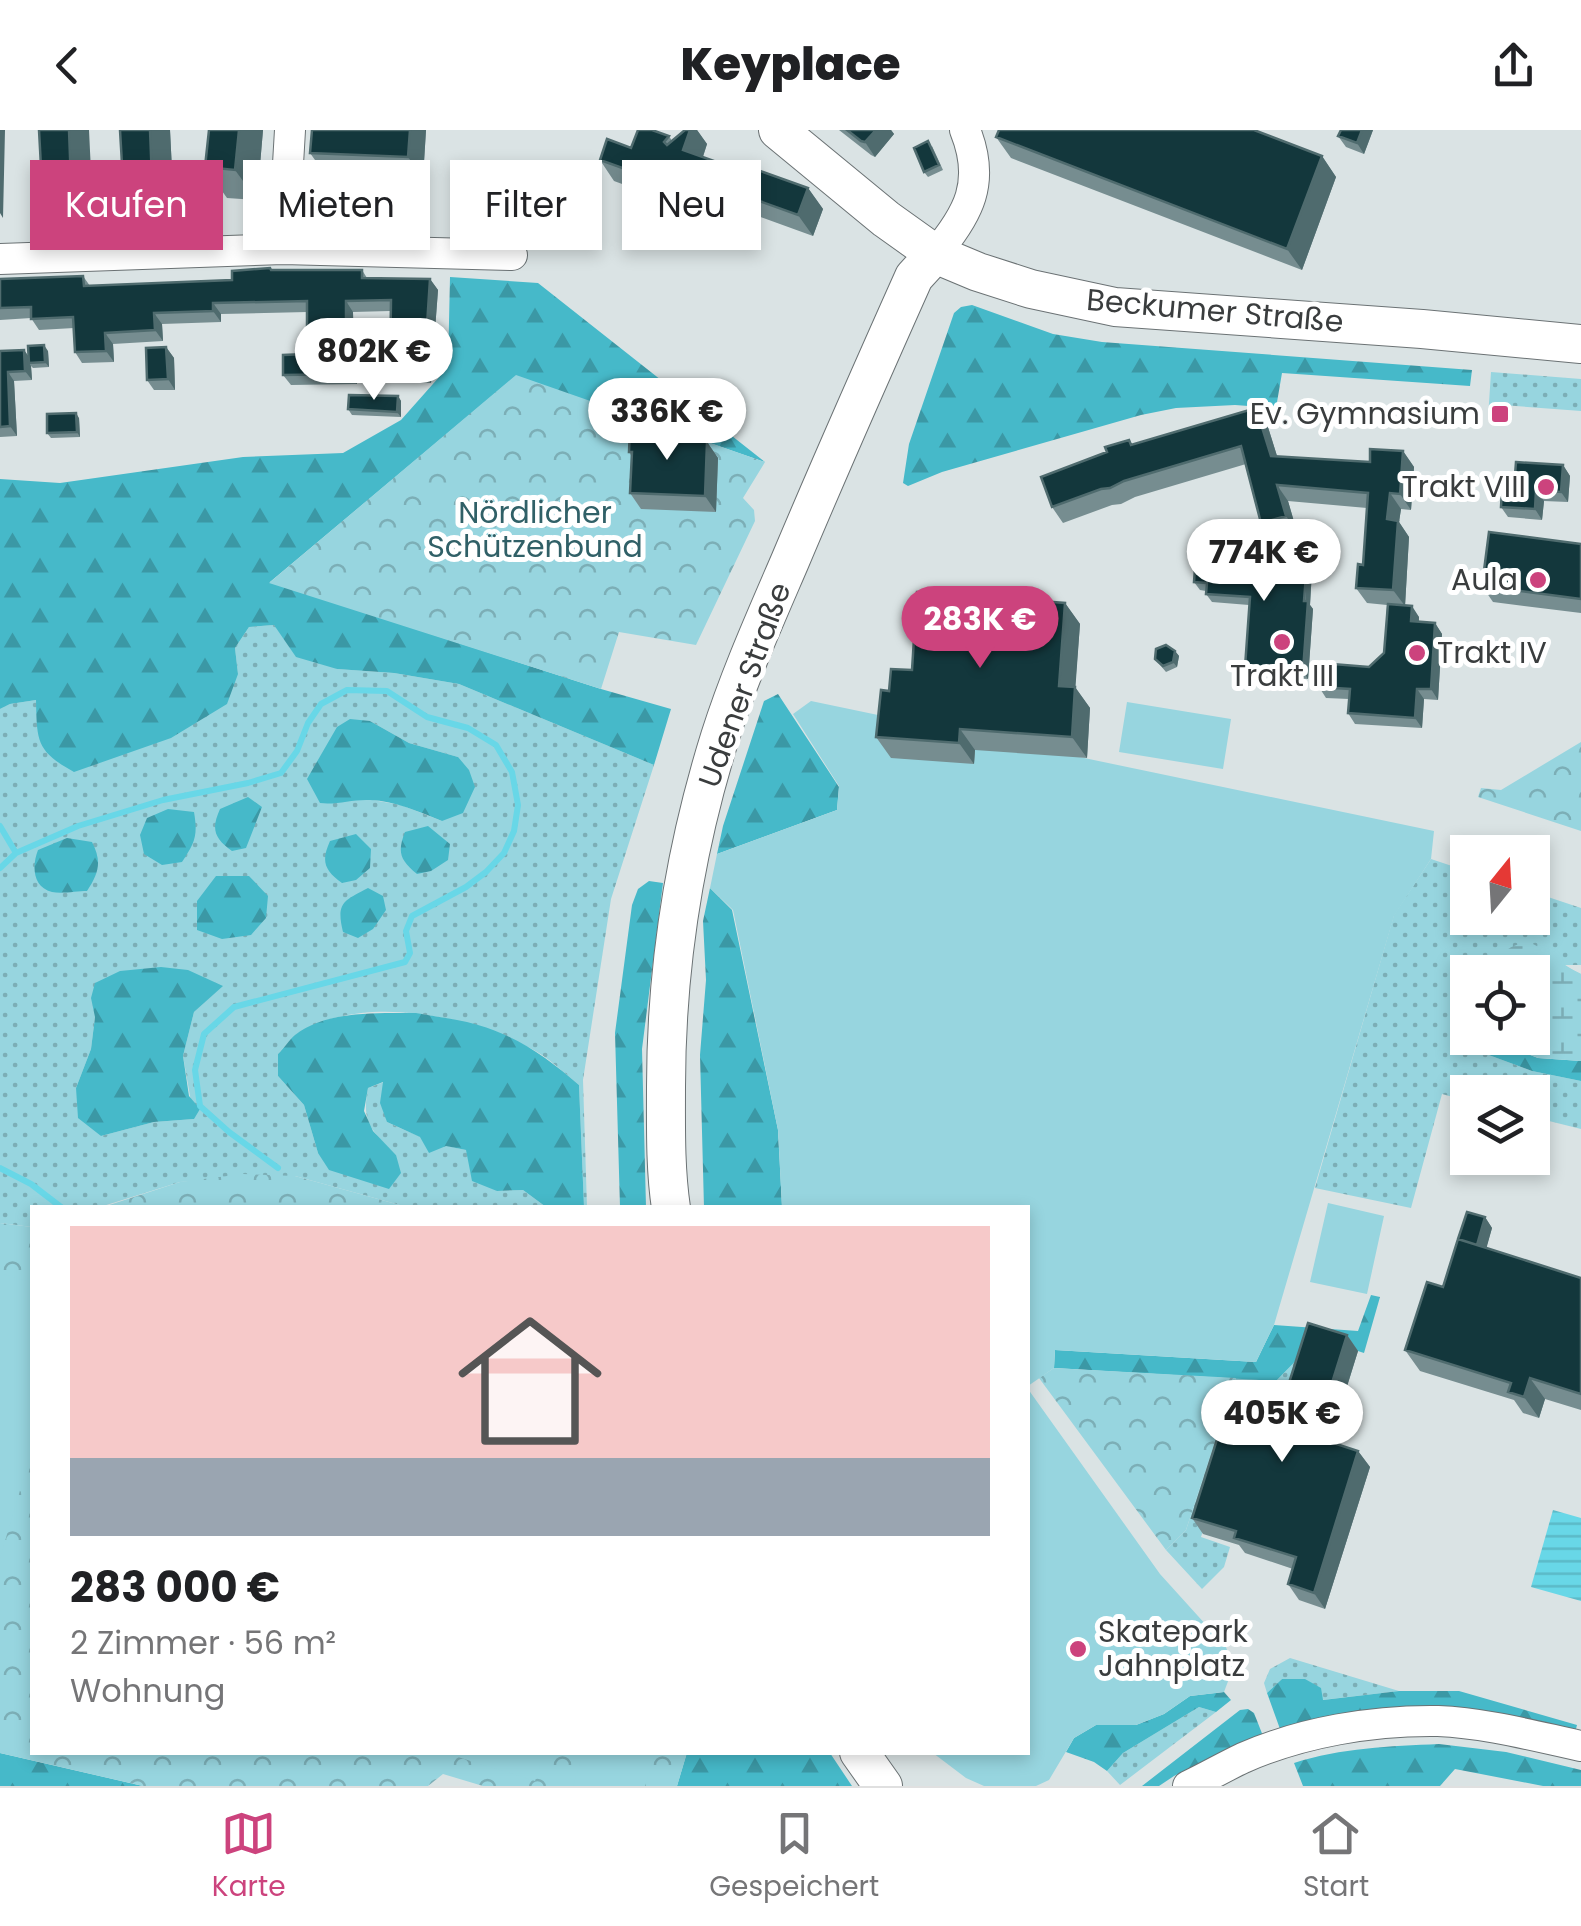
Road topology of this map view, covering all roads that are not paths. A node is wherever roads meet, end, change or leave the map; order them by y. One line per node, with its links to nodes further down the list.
1 (290, 130): 4 (street)
2 (778, 130): 7 (main road, Beckumer Straße)
3 (965, 130): 7 (street)
4 (288, 160)
5 (255, 250): 9 (street)
6 (321, 250): 8 (street)
7 (935, 254): 10 (main road, Beckumer Straße); 11 (main road, Udener Straße)
8 (512, 255)
9 (0, 259)
10 (1581, 344)
11 (670, 1205)
12 (1581, 1746): 15 (street)
13 (861, 1755): 14 (main road)
14 (884, 1786)
15 (1188, 1786)

